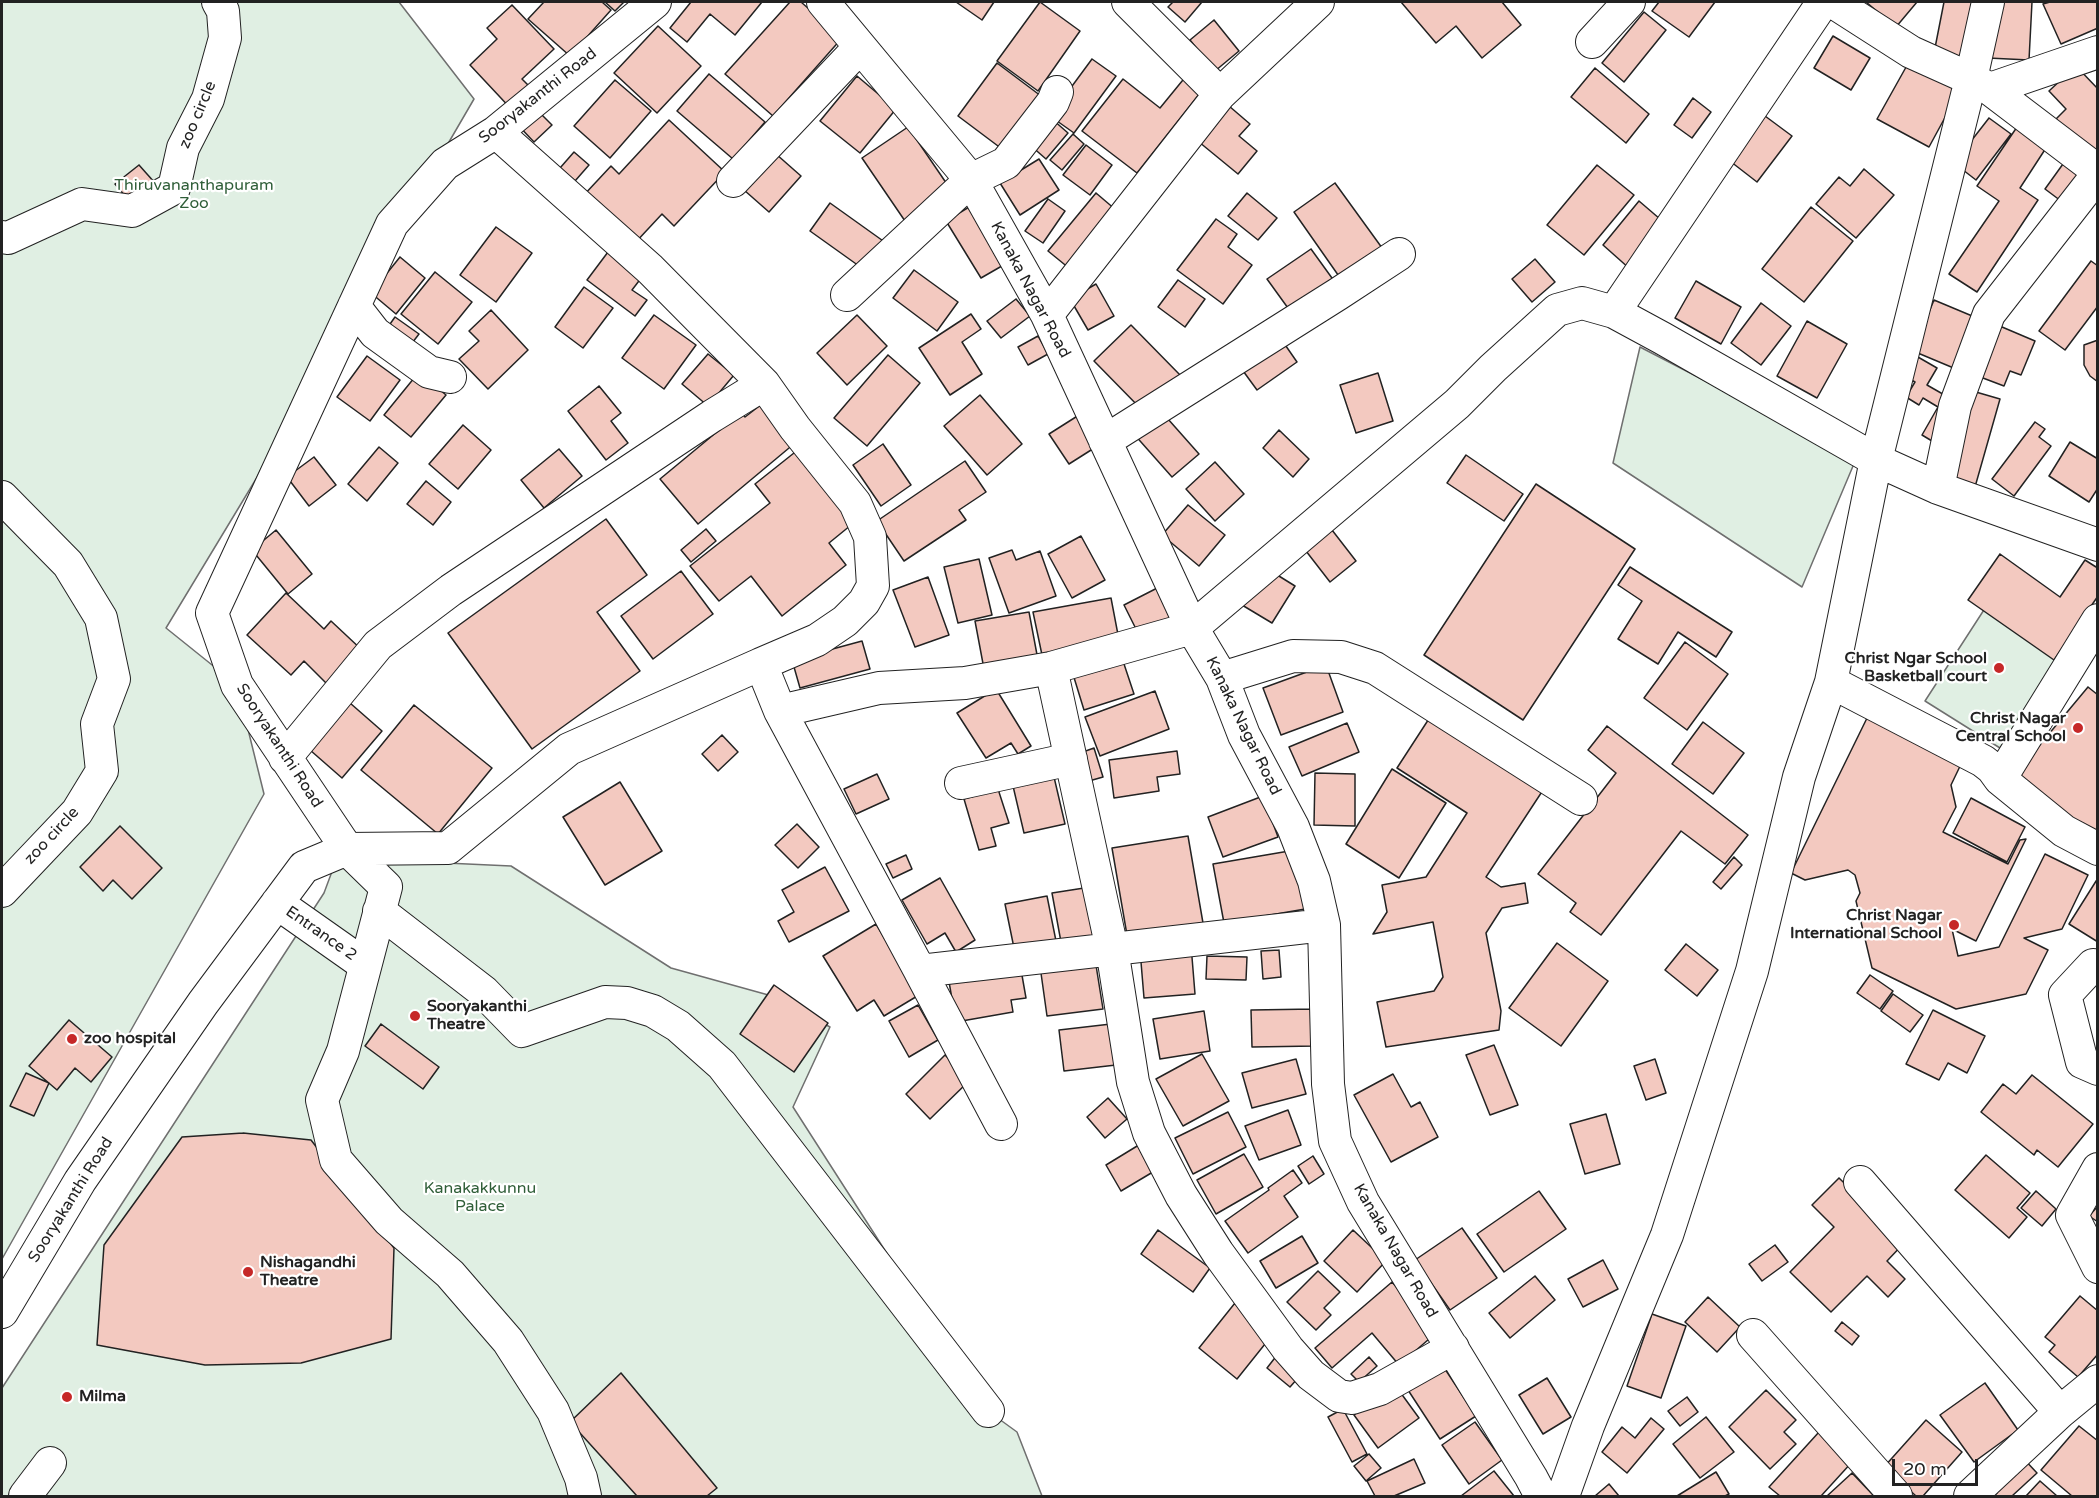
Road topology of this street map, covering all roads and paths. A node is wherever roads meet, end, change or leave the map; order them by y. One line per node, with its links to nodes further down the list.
1 (218, 2): 20 (street, zoo circle)
2 (655, 2): 16 (street, Sooryakanthi Road)
3 (823, 2): 11 (street, Kanaka Nagar Road)
4 (1128, 2): 15 (street)
5 (1318, 2): 15 (street)
6 (1629, 2): 10 (street)
7 (1823, 2): 24 (street)
8 (1833, 2): 13 (street)
9 (1988, 2): 13 (street)
10 (1592, 42)
11 (860, 47): 18 (street, Kanaka Nagar Road); 19 (street)
12 (2097, 52): 13 (street)
13 (1980, 84): 17 (street); 29 (street)
14 (1057, 92): 18 (street)
15 (1220, 94): 25 (street)
16 (496, 132): 23 (street, Sooryakanthi Road); 27 (street)
17 (2097, 173): 30 (street)
18 (971, 180): 22 (street); 25 (street, Kanaka Nagar Road)
19 (733, 181)
20 (2, 237)
21 (1399, 254): 28 (street)
22 (847, 295)
23 (354, 306): 26 (street); 40 (street, Sooryakanthi Road)
24 (1614, 312): 29 (street); 34 (street)
25 (1047, 315): 28 (street, Kanaka Nagar Road)
26 (450, 377)
27 (764, 384): 35 (street); 40 (street)
28 (1106, 441): 34 (street, Kanaka Nagar Road)
29 (1876, 460): 30 (street); 38 (street)
30 (1938, 488): 32 (street)
31 (2, 497): 47 (street, zoo circle)
32 (2097, 545)
33 (2097, 620): 42 (street)
34 (1192, 628): 36 (street); 37 (street, Kanaka Nagar Road)
35 (761, 664): 39 (street); 45 (street)
36 (1051, 668): 39 (street); 41 (street)
37 (1222, 678): 44 (street); 50 (street, Kanaka Nagar Road)
38 (1831, 682): 42 (street); 70 (street)
39 (780, 711): 54 (street)
40 (285, 758): 45 (street, Sooryakanthi Road)
41 (1071, 759): 43 (street); 51 (street)
42 (2000, 779): 46 (street)
43 (961, 783)
44 (1581, 799)
45 (347, 849): 48 (street, Sooryakanthi Road); 49 (street)
46 (2097, 849)
47 (2, 891)
48 (277, 903): 52 (street, Entrance 2); 60 (street, Sooryakanthi Road)
49 (379, 911): 52 (street); 64 (street)
50 (1324, 925): 51 (street); 62 (street, Kanaka Nagar Road)
51 (1112, 949): 54 (street); 62 (street)
52 (365, 965): 68 (street)
53 (2097, 968): 55 (street)
54 (920, 971): 56 (street)
55 (2097, 1069)
56 (1001, 1124)
57 (2097, 1169): 59 (street)
58 (1860, 1182): 65 (street)
59 (2097, 1267)
60 (2, 1312)
61 (1753, 1335): 71 (street)
62 (1453, 1348): 69 (street, Kanaka Nagar Road)
63 (2097, 1381): 65 (street)
64 (988, 1411)
65 (2060, 1412): 72 (street)
66 (50, 1463): 67 (street)
67 (25, 1497)
68 (585, 1497)
69 (1541, 1497)
70 (1563, 1497)
71 (1896, 1497)
72 (1970, 1497)

